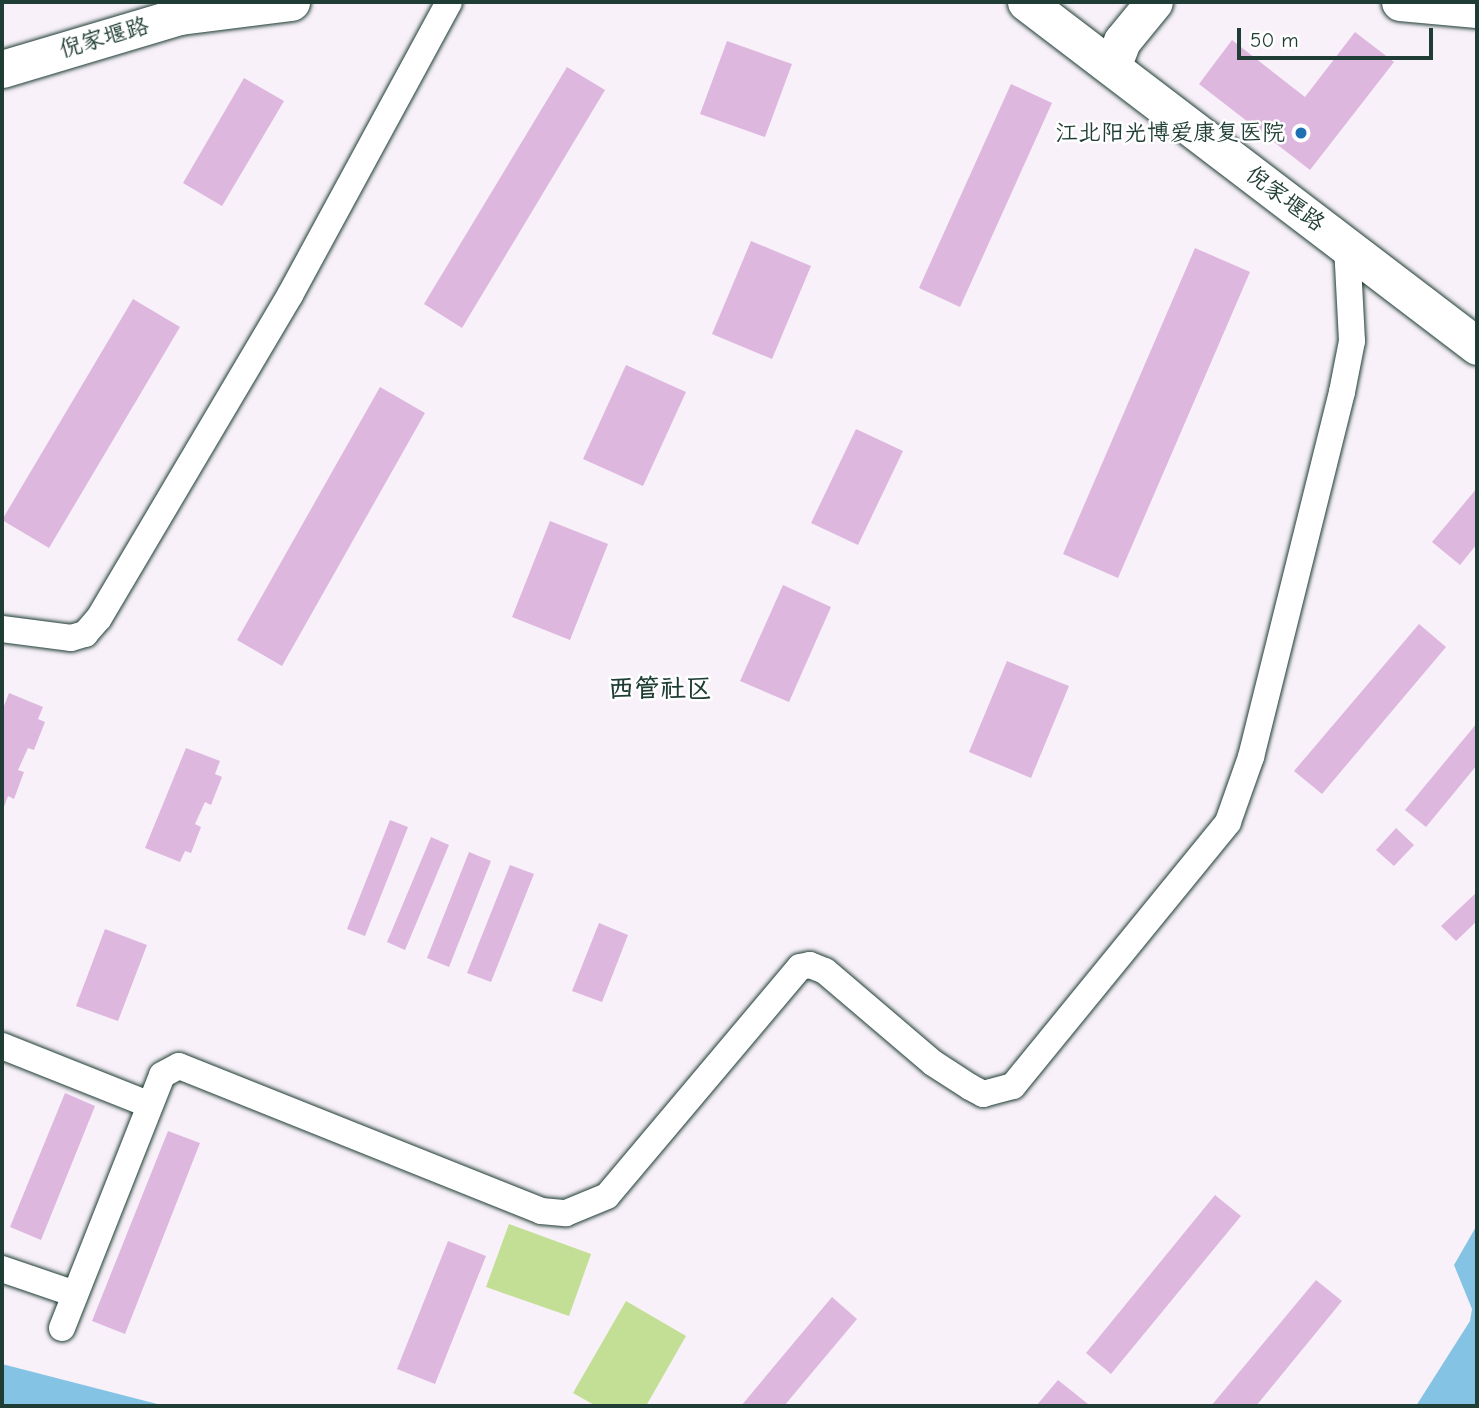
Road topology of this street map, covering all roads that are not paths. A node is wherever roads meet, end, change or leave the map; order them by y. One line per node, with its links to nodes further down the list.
1 (291, 2): 8 (main road, 倪家堰路)
2 (449, 2): 11 (street)
3 (1026, 2): 7 (main road, 倪家堰路)
4 (1154, 2): 7 (main road)
5 (1400, 2): 6 (main road)
6 (1477, 9)
7 (1112, 67): 9 (main road, 倪家堰路)
8 (2, 69)
9 (1347, 247): 10 (main road, 倪家堰路); 13 (street)
10 (1477, 346)
11 (2, 629)
12 (2, 1046): 13 (street)
13 (150, 1105): 15 (street)
14 (2, 1269): 15 (street)
15 (75, 1294): 16 (street)
16 (62, 1328)

